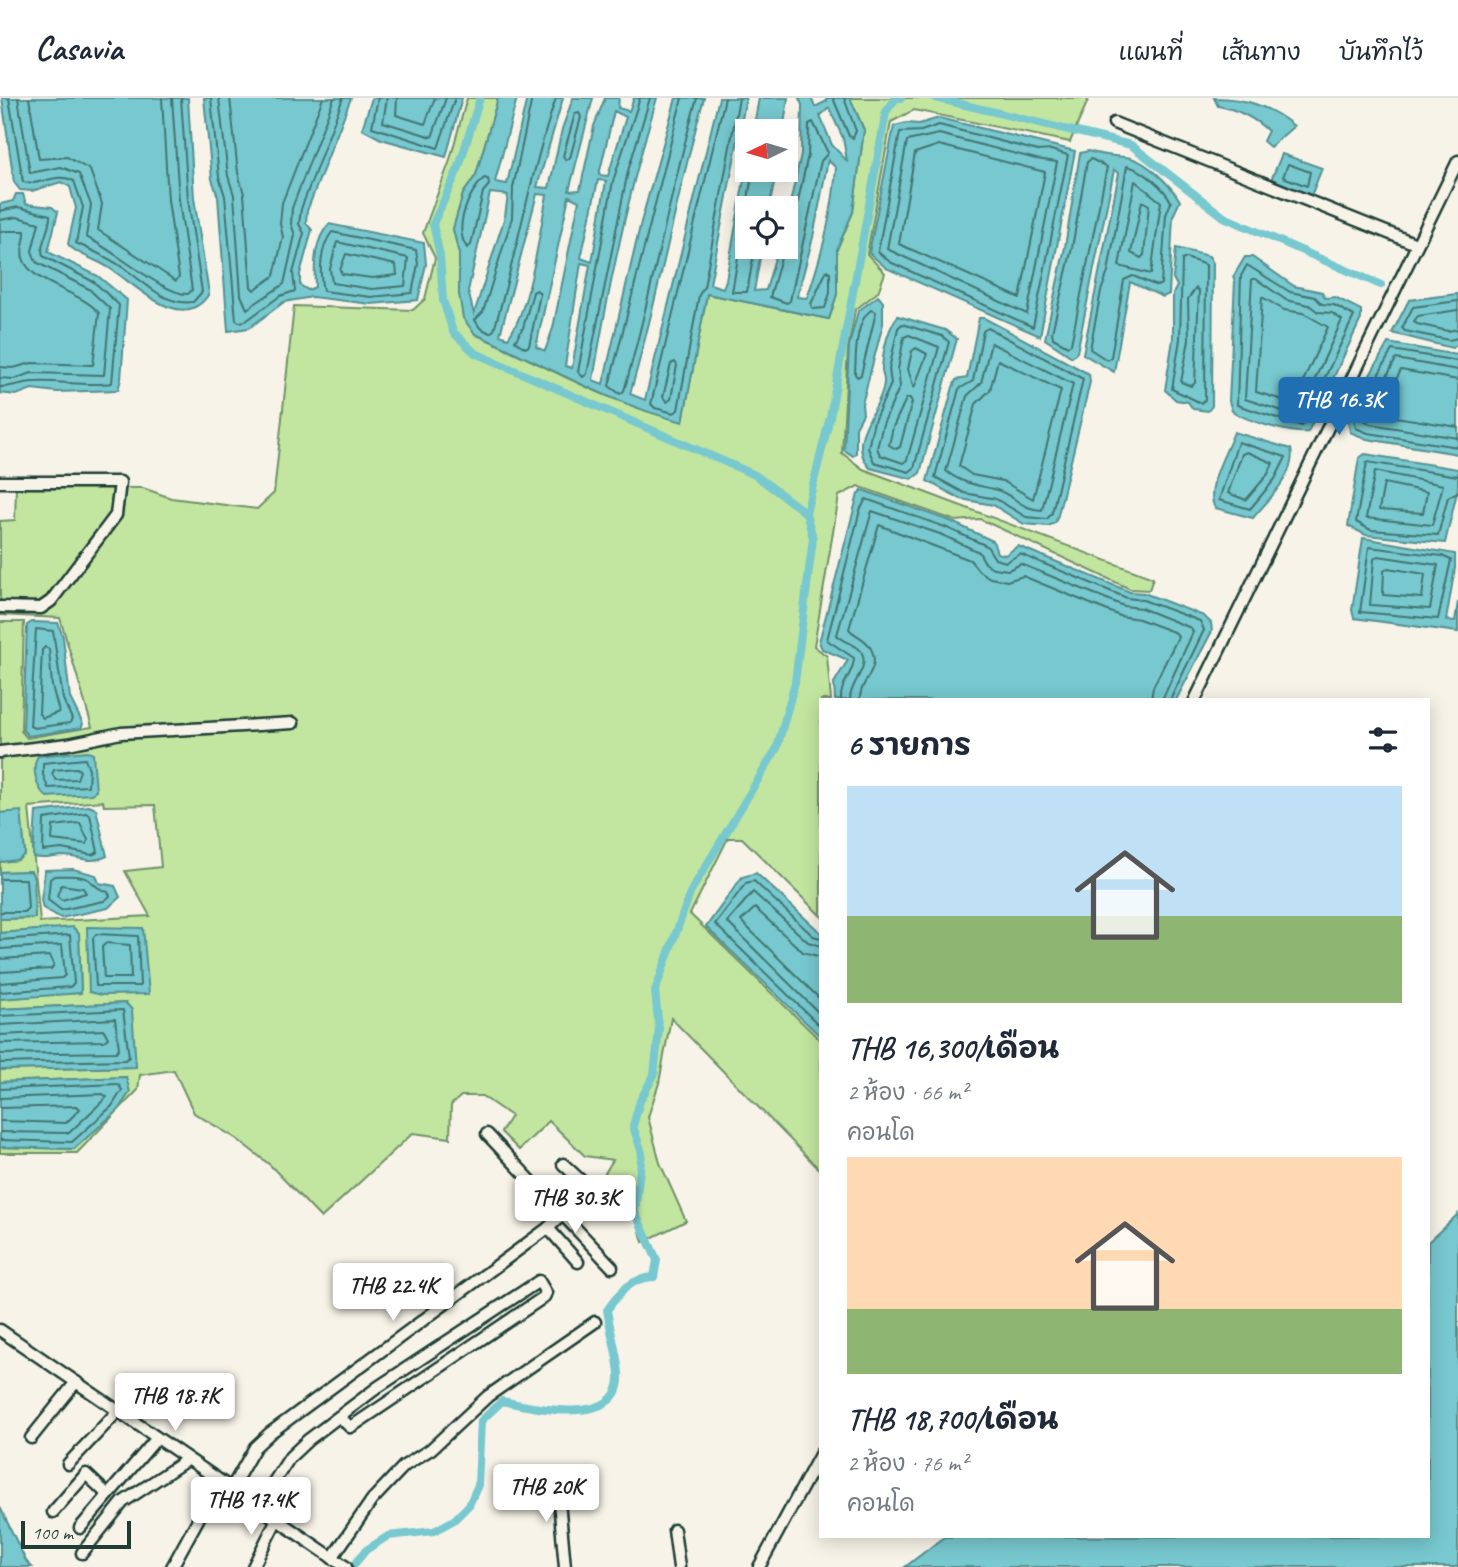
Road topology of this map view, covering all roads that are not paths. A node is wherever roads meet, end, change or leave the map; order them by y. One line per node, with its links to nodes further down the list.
1 (1114, 123): 3 (street)
2 (1458, 161): 3 (street)
3 (1416, 244): 6 (street)
4 (0, 482): 5 (street)
5 (0, 607)
6 (1196, 698)
7 (293, 723): 8 (street)
8 (0, 752)
9 (487, 1134): 11 (street)
10 (563, 1164): 11 (street)
11 (564, 1214): 12 (street); 14 (street)
12 (548, 1228): 13 (street); 27 (street)
13 (578, 1262)
14 (612, 1267)
15 (595, 1322): 35 (street)
16 (0, 1330): 17 (street)
17 (76, 1382): 18 (street); 20 (street)
18 (118, 1411): 21 (street); 24 (street)
19 (340, 1417): 19 (street); 29 (street)
20 (31, 1438)
21 (157, 1438): 23 (street); 28 (street)
22 (819, 1457): 41 (street)
23 (188, 1459): 26 (street); 34 (street)
24 (68, 1464)
25 (557, 1479): 39 (street)
26 (219, 1481): 27 (street); 36 (street)
27 (231, 1489): 29 (street)
28 (106, 1493): 30 (street); 32 (street)
29 (257, 1508): 31 (street)
30 (53, 1512)
31 (276, 1521): 35 (street); 37 (street)
32 (80, 1528)
33 (674, 1530): 40 (street)
34 (82, 1553)
35 (333, 1558): 38 (street)
36 (172, 1567)
37 (253, 1567)
38 (346, 1567)
39 (565, 1567)
40 (679, 1567)
41 (759, 1567)

